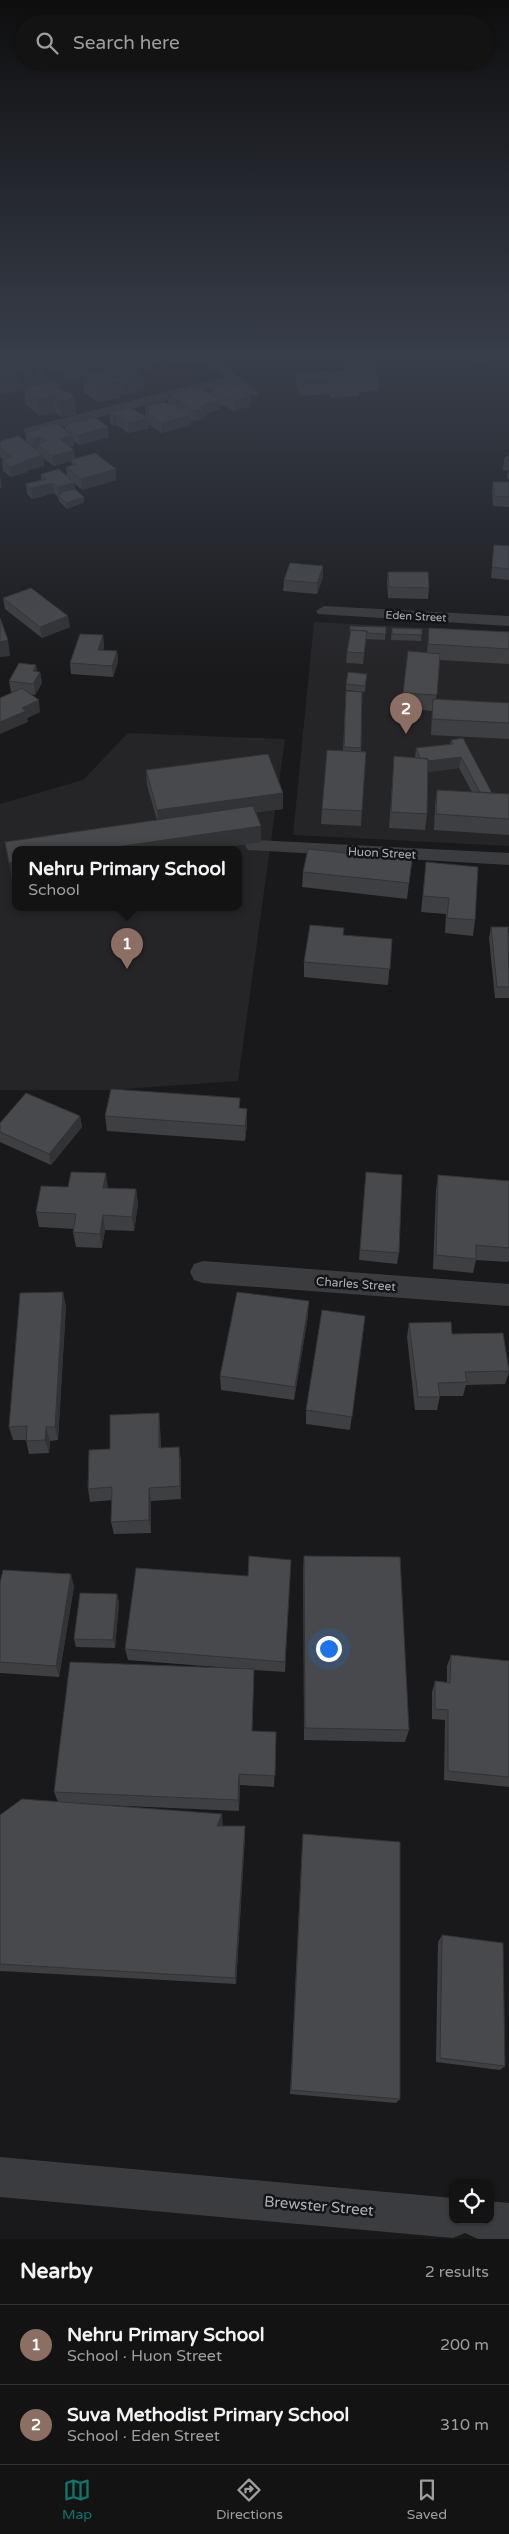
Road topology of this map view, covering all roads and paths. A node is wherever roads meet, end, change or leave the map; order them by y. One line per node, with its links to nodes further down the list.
1 (324, 611): 2 (street, Eden Street)
2 (509, 621)
3 (255, 846): 4 (street, Huon Street)
4 (509, 859)
5 (203, 1272): 6 (street, Charles Street)
6 (509, 1296)
7 (0, 2177): 8 (street, Brewster Street)
8 (449, 2218)
9 (494, 2221): 10 (street)
10 (509, 2223)

